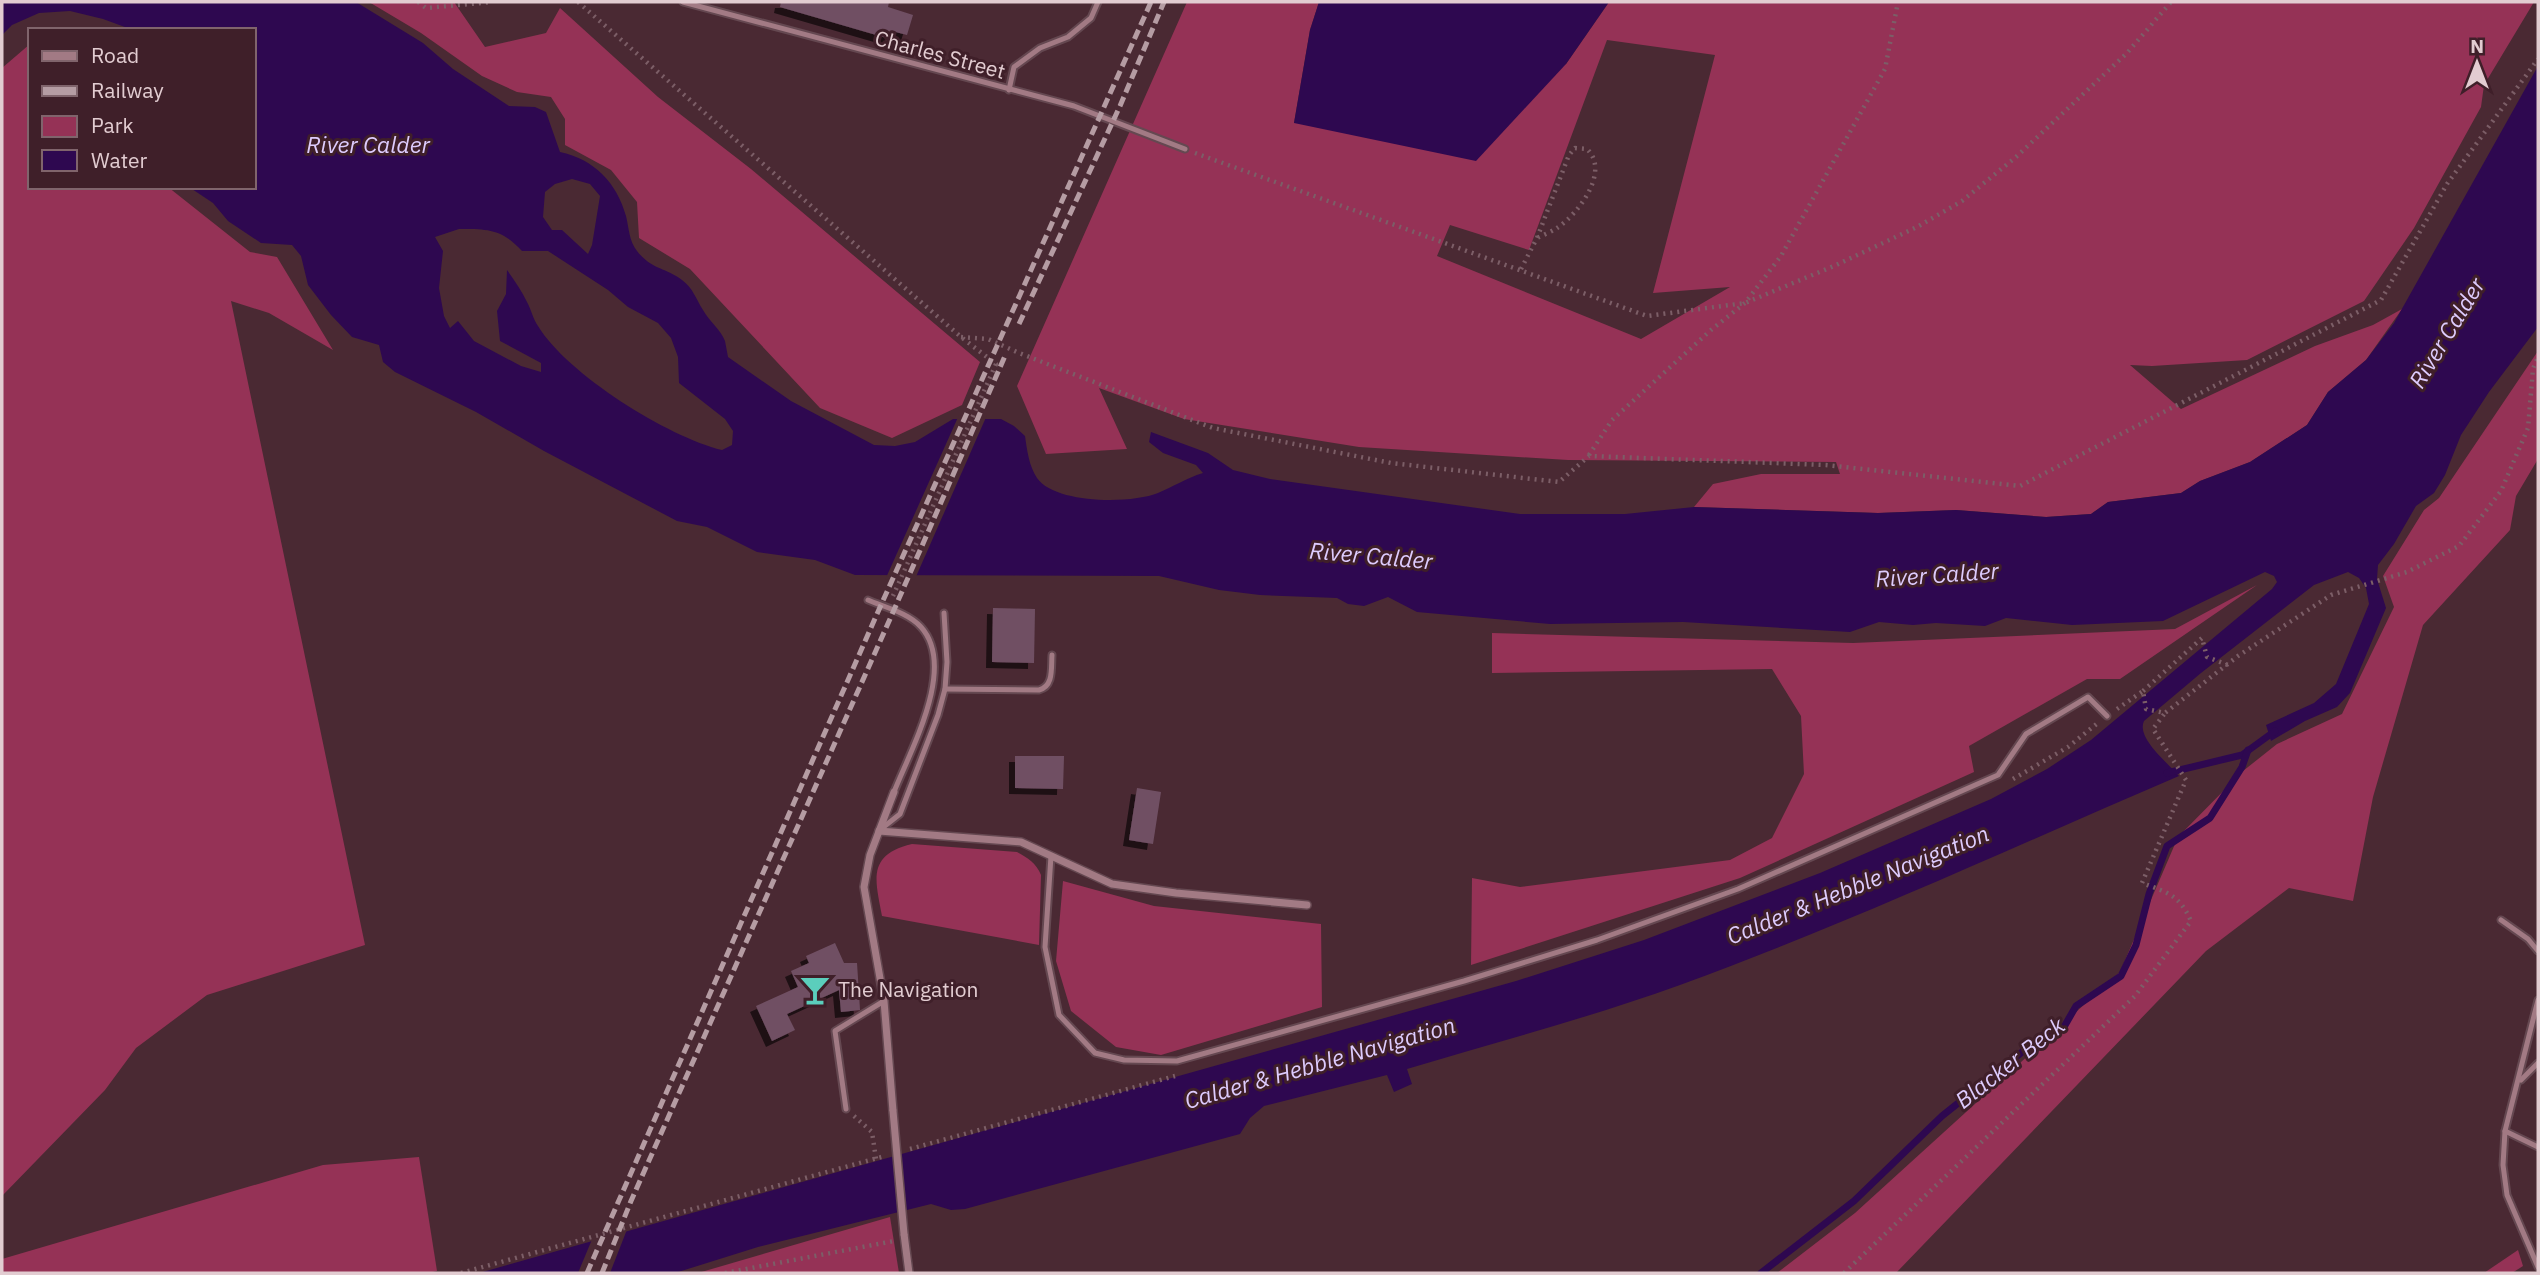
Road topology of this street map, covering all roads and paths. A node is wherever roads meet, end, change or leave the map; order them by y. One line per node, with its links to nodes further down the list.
1 (418, 2): 2 (path)
2 (492, 2)
3 (578, 2): 14 (path)
4 (683, 2): 9 (lane, Charles Street)
5 (1098, 2): 9 (lane)
6 (1898, 2): 13 (path)
7 (2171, 2): 13 (path)
8 (2538, 59): 16 (path)
9 (1009, 90): 10 (lane, Charles Street)
10 (1185, 149): 12 (path)
11 (1537, 238): 11 (path); 12 (path)
12 (1521, 269): 13 (path)
13 (1745, 303): 16 (path)
14 (961, 337): 16 (path); 17 (path)
15 (2538, 357): 21 (path)
16 (1589, 456)
17 (892, 598)
18 (867, 600): 27 (lane)
19 (944, 613): 22 (lane)
20 (1052, 655): 22 (lane)
21 (2228, 665): 23 (path); 24 (path)
22 (945, 689): 28 (lane)
23 (2143, 691): 24 (path); 25 (path)
24 (2165, 713): 47 (path)
25 (2107, 716): 26 (path); 29 (lane)
26 (2021, 775)
27 (894, 792): 28 (street)
28 (879, 831): 29 (street); 34 (street)
29 (1051, 856): 30 (street)
30 (1307, 905)
31 (2501, 920): 32 (lane)
32 (2538, 950)
33 (2538, 1000): 36 (lane)
34 (884, 1001): 37 (lane); 42 (street, bridge)
35 (2538, 1063): 36 (lane)
36 (2519, 1082): 38 (lane)
37 (846, 1110): 41 (path)
38 (2505, 1131): 39 (lane); 43 (lane)
39 (2538, 1147)
40 (887, 1156): 41 (path)
41 (876, 1158): 44 (path)
42 (904, 1236): 45 (path); 46 (street)
43 (2538, 1267)
44 (461, 1273)
45 (725, 1273)
46 (909, 1273)
47 (1844, 1273)

